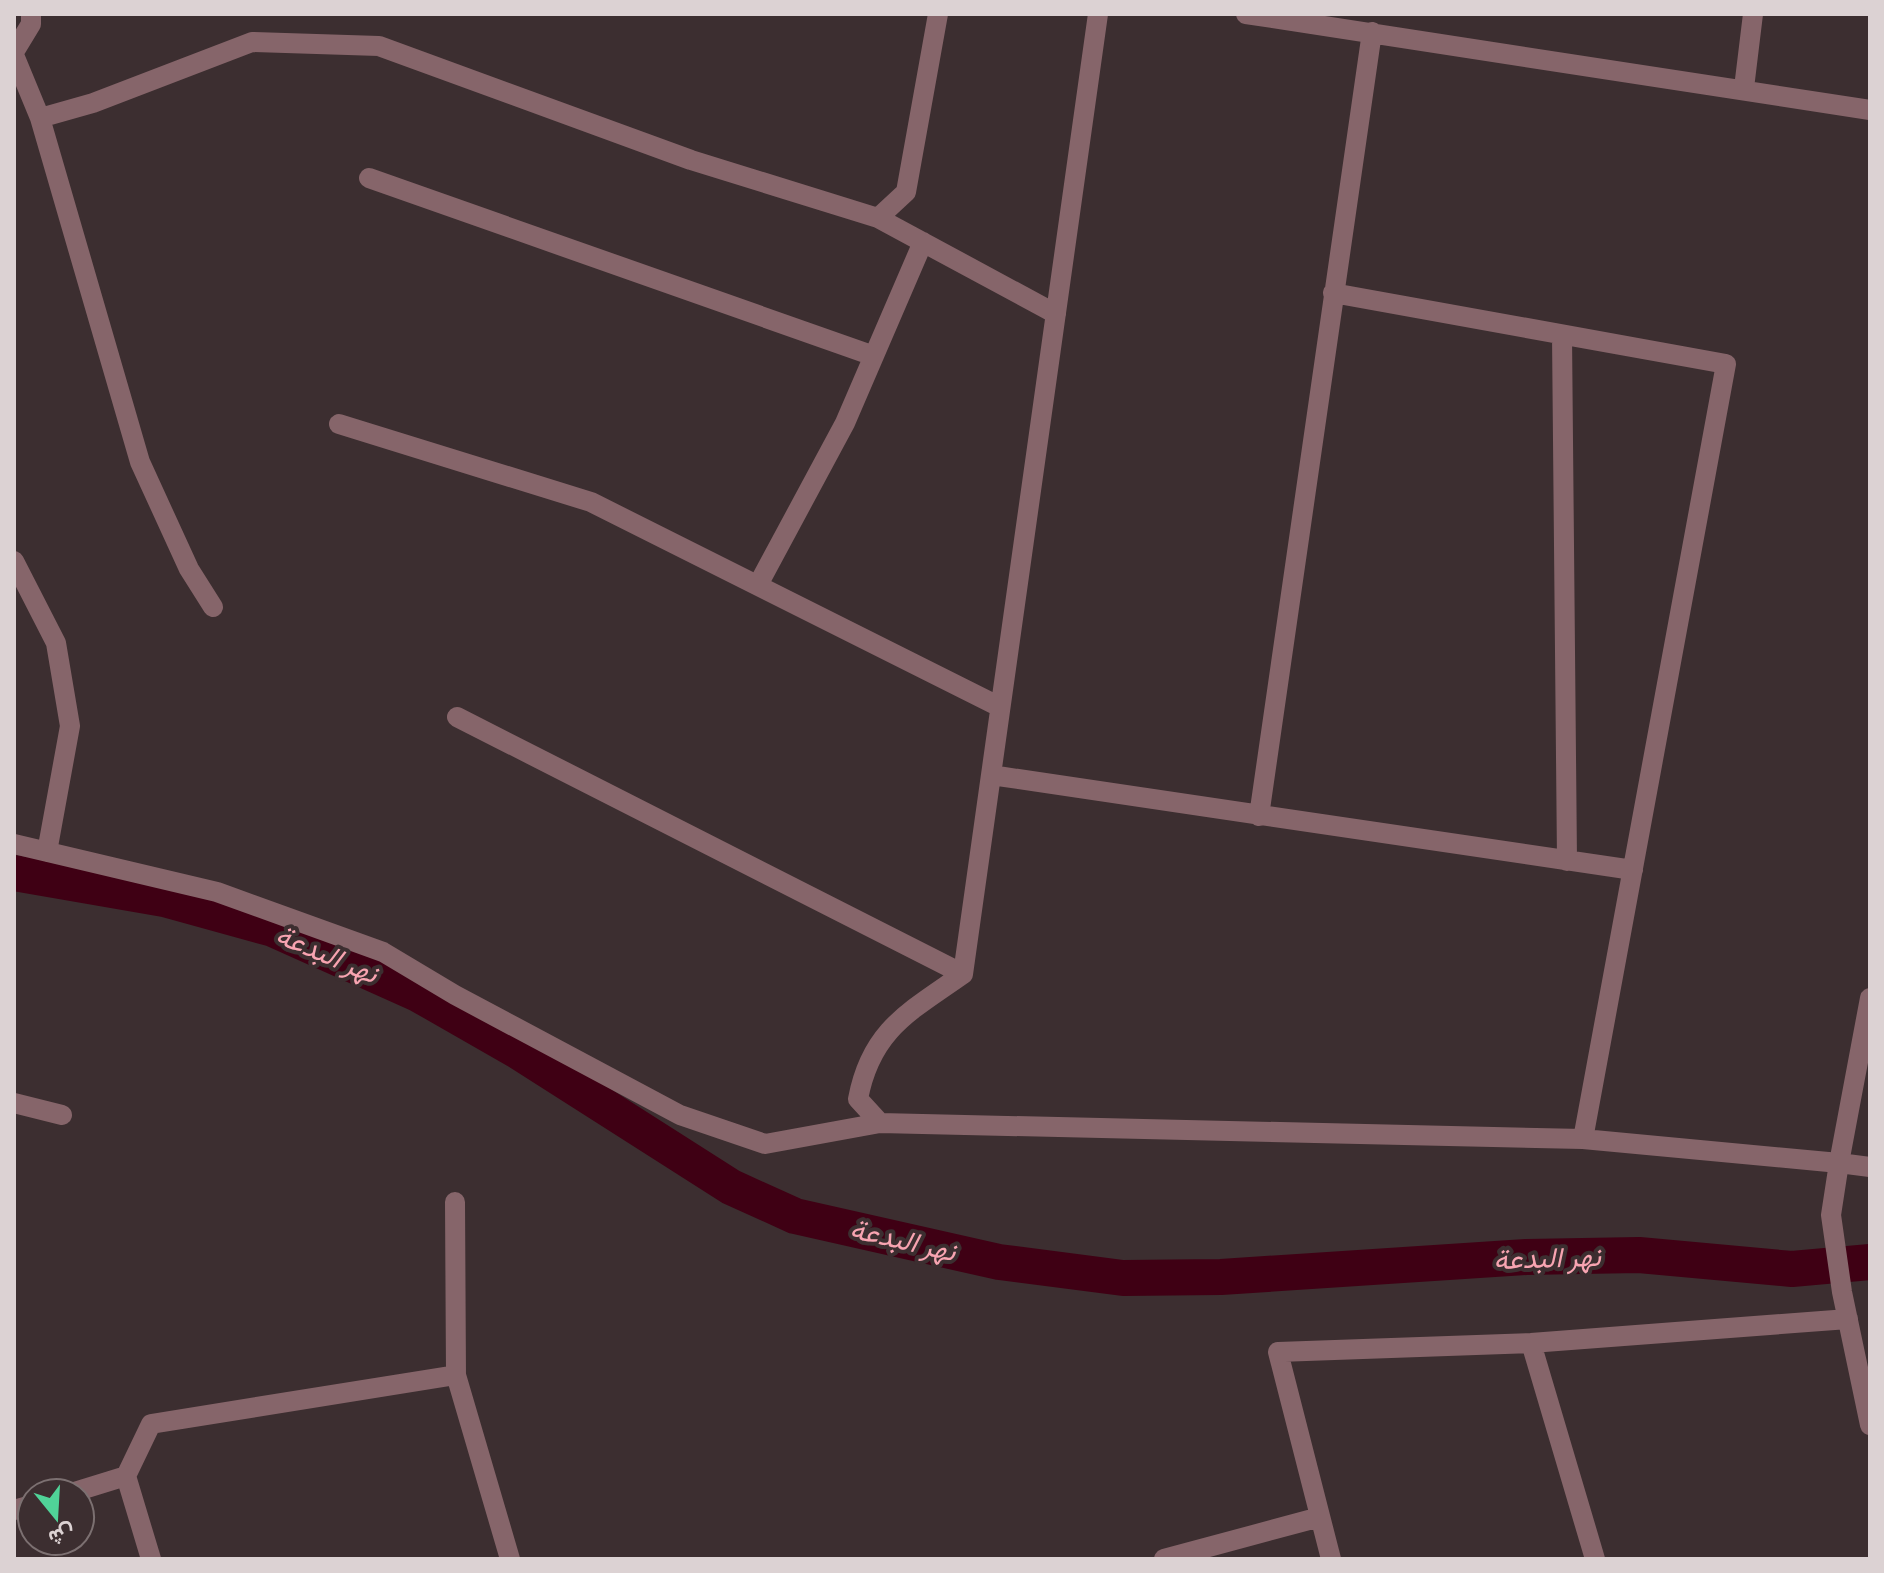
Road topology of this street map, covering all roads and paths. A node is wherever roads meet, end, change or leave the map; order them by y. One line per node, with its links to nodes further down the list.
1 (31, 14): 7 (street)
2 (938, 14): 12 (street)
3 (1098, 14): 15 (street)
4 (1246, 14): 6 (street)
5 (1753, 14): 8 (street)
6 (1372, 32): 8 (street); 14 (street)
7 (14, 54): 10 (street)
8 (1744, 88): 9 (street)
9 (1870, 110)
10 (40, 118): 12 (street); 21 (street)
11 (369, 178): 17 (street)
12 (878, 218): 13 (street)
13 (923, 242): 15 (street); 17 (street)
14 (1333, 293): 16 (street); 25 (street)
15 (1056, 314): 22 (street)
16 (1562, 335): 28 (street); 29 (street)
17 (874, 356): 20 (street)
18 (339, 424): 20 (street)
19 (14, 561): 27 (street)
20 (759, 583): 22 (street)
21 (213, 607)
22 (1000, 707): 24 (street)
23 (457, 717): 30 (street)
24 (991, 775): 25 (street); 30 (street)
25 (1259, 816): 28 (street)
26 (14, 844): 27 (street)
27 (47, 852): 34 (street)
28 (1567, 861): 29 (street)
29 (1633, 870): 35 (street)
30 (963, 974): 34 (street)
31 (1870, 998): 36 (street)
32 (14, 1103): 33 (street)
33 (62, 1115)
34 (880, 1123): 35 (street)
35 (1583, 1139): 36 (street)
36 (1839, 1163): 37 (street); 39 (street)
37 (1870, 1167)
38 (455, 1202): 41 (street)
39 (1848, 1319): 40 (street); 42 (street)
40 (1531, 1343): 45 (street); 50 (street)
41 (456, 1375): 43 (street); 47 (street)
42 (1870, 1425)
43 (126, 1476): 44 (street); 46 (street)
44 (96, 1485)
45 (1320, 1517): 48 (street); 49 (street)
46 (151, 1559)
47 (510, 1559)
48 (1164, 1559)
49 (1331, 1559)
50 (1595, 1559)

